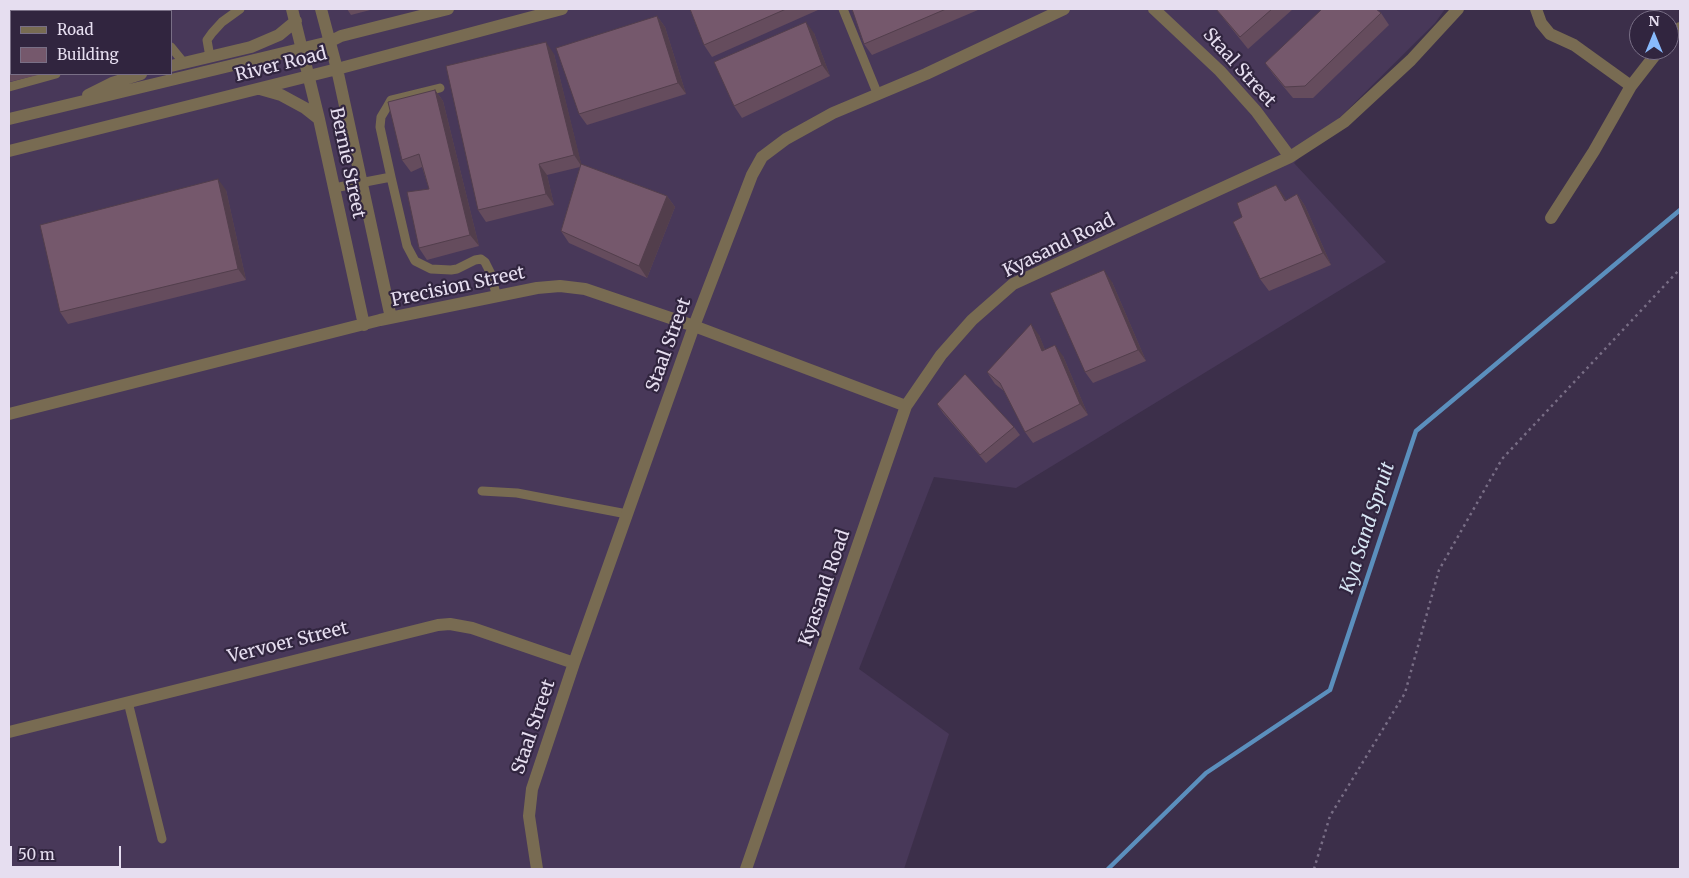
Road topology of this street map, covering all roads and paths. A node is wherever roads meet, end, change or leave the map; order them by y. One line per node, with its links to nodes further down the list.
1 (240, 9): 14 (lane)
2 (321, 9): 11 (street, Bernie Street)
3 (448, 9): 11 (street, River Road)
4 (562, 9): 17 (street, River Road)
5 (843, 9): 25 (lane)
6 (1064, 9): 25 (street, Staal Street)
7 (1154, 9): 30 (street, Staal Street)
8 (1458, 9): 30 (street, Kyasand Road)
9 (1536, 9): 21 (street)
10 (294, 15): 12 (street, Bernie Street); 14 (street)
11 (329, 42): 12 (street, River Road); 17 (street, Bernie Street)
12 (303, 49): 20 (street, Bernie Street); 26 (street, River Road)
13 (172, 50): 16 (lane)
14 (210, 57): 16 (street)
15 (1651, 60): 21 (street)
16 (178, 65)
17 (337, 69): 20 (street, River Road); 32 (street, Bernie Street)
18 (52, 75): 22 (lane)
19 (138, 75): 26 (street)
20 (309, 76): 23 (street, River Road); 28 (street, Bernie Street)
21 (1631, 86): 34 (street)
22 (9, 87)
23 (258, 88): 28 (street); 29 (street, River Road)
24 (440, 88): 31 (lane)
25 (878, 94): 39 (street, Staal Street)
26 (72, 103): 27 (street, River Road)
27 (9, 119)
28 (320, 120): 33 (street, Bernie Street)
29 (9, 151)
30 (1290, 158): 40 (street, Kyasand Road)
31 (391, 177): 32 (lane); 36 (lane)
32 (361, 183): 33 (lane); 37 (street, Bernie Street)
33 (334, 188): 38 (street, Bernie Street)
34 (1551, 218)
35 (1680, 269): 50 (path)
36 (497, 297): 37 (street, Precision Street); 39 (street, Precision Street)
37 (391, 318): 38 (street, Precision Street)
38 (364, 325): 41 (street, Precision Street)
39 (694, 326): 40 (street, Precision Street); 43 (street, Staal Street)
40 (906, 406): 49 (street, Kyasand Road)
41 (9, 414)
42 (482, 491): 43 (lane)
43 (627, 514): 44 (street, Staal Street)
44 (574, 663): 45 (street, Vervoer Street); 48 (street, Staal Street)
45 (128, 702): 46 (street, Vervoer Street); 47 (lane)
46 (9, 732)
47 (162, 839)
48 (537, 869)
49 (746, 869)
50 (1314, 869)

